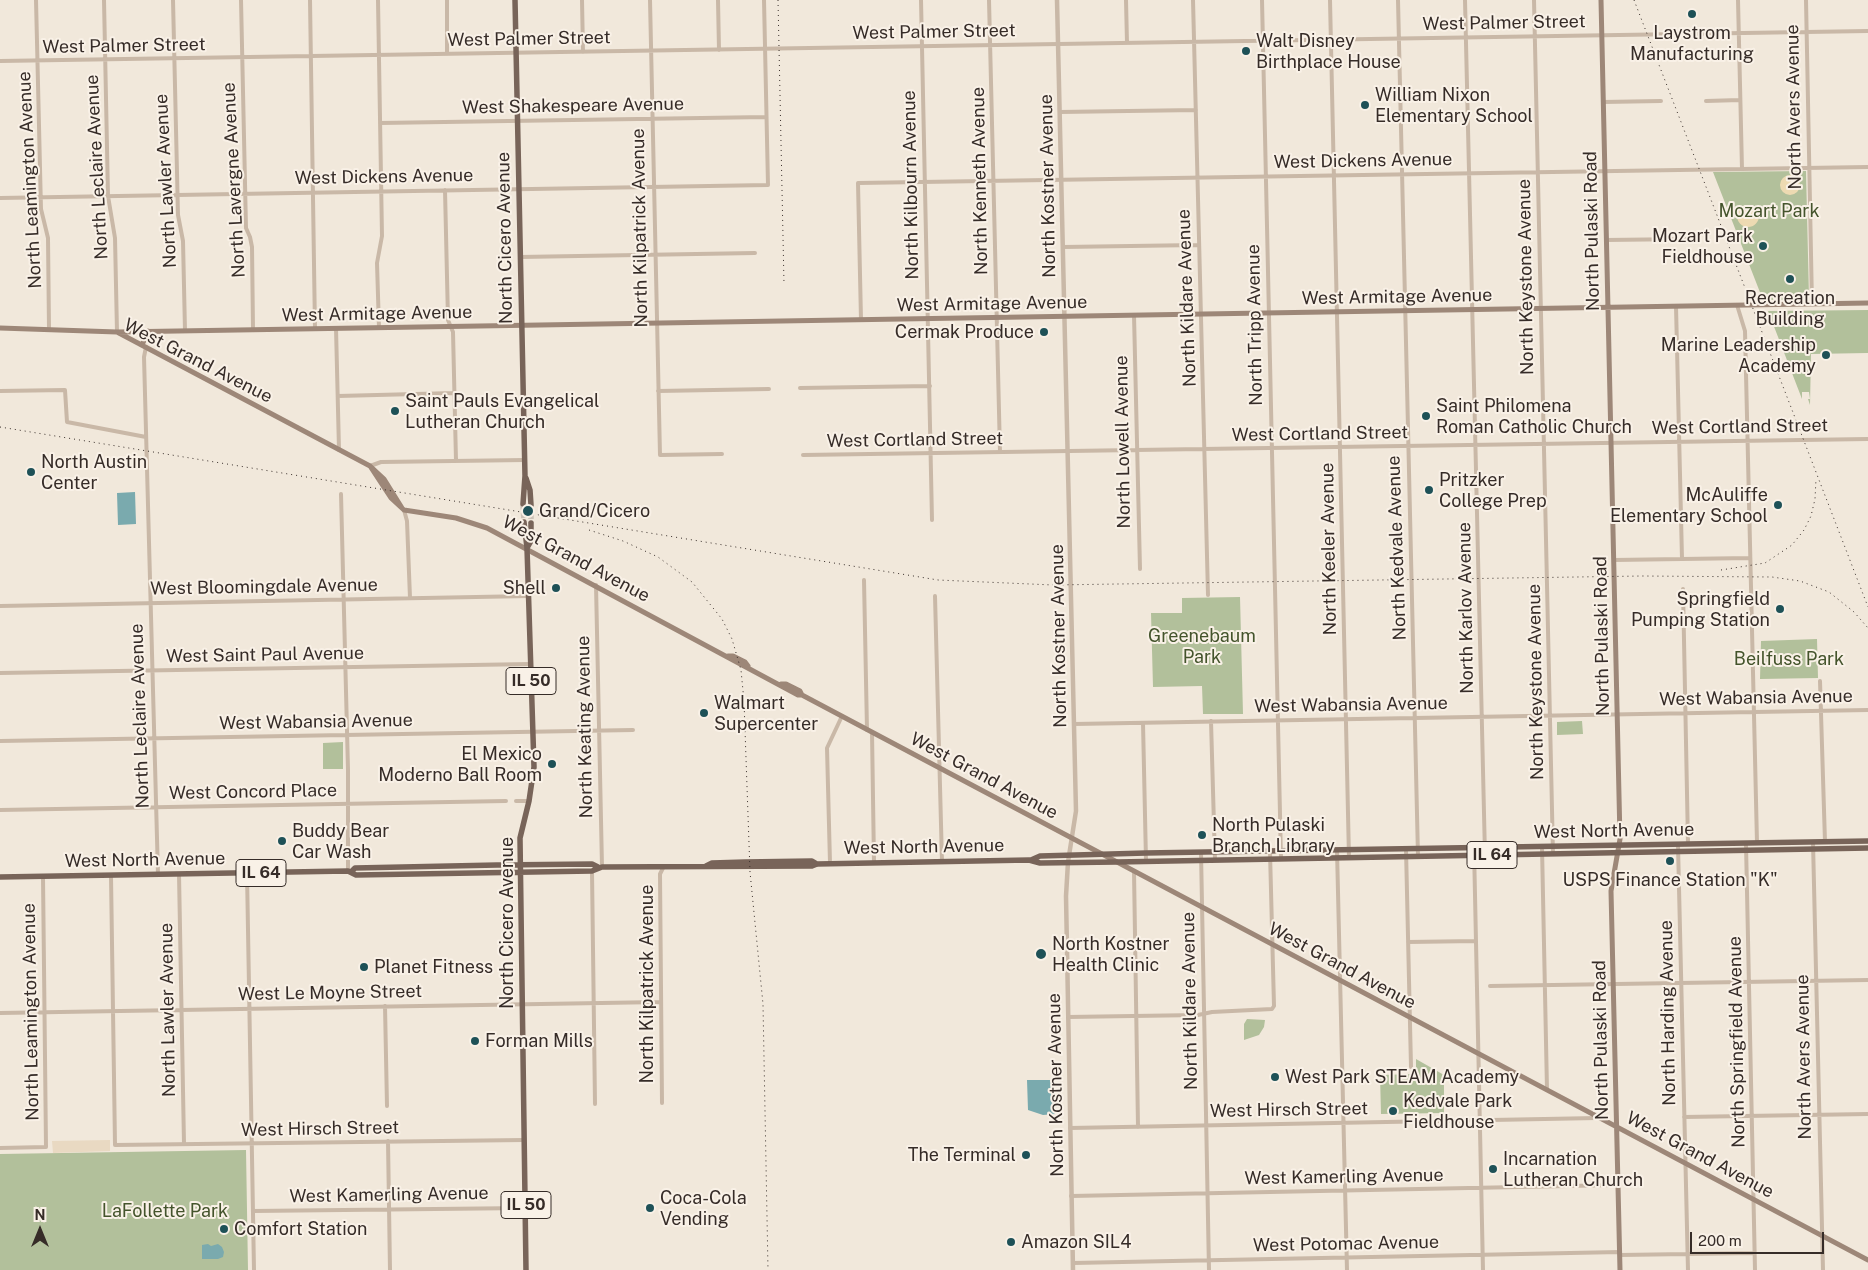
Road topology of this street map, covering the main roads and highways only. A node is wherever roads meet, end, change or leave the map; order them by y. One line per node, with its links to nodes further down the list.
1 (515, 0): 5 (main road, North Cicero Avenue)
2 (1601, 0): 4 (main road, North Pulaski Road)
3 (1868, 303): 4 (main road, West Armitage Avenue)
4 (1608, 307): 5 (main road, West Armitage Avenue); 17 (main road, North Pulaski Road)
5 (522, 325): 7 (main road, West Armitage Avenue); 10 (main road, North Cicero Avenue)
6 (0, 328): 8 (main road, West Grand Avenue)
7 (148, 331): 8 (main road, West Armitage Avenue); 9 (main road)
8 (117, 332): 9 (main road, West Grand Avenue)
9 (144, 346): 15 (main road, West Grand Avenue)
10 (525, 476): 11 (main road, North Cicero Avenue); 12 (main road, North Cicero Avenue)
11 (523, 504)
12 (531, 504)
13 (524, 522): 15 (main road, North Cicero Avenue / IL 50)
14 (531, 524): 15 (main road, North Cicero Avenue / IL 50)
15 (527, 548): 21 (main road, West Grand Avenue); 24 (main road, North Cicero Avenue / IL 50)
16 (1868, 842): 18 (main road, West North Avenue / IL 64)
17 (1620, 846): 18 (main road, West North Avenue / IL 64); 20 (main road, North Pulaski Road); 21 (main road, West North Avenue / IL 64)
18 (1825, 846): 19 (main road, West North Avenue / IL 64); 20 (main road, West North Avenue / IL 64)
19 (1868, 848)
20 (1619, 853): 23 (main road, West North Avenue / IL 64); 29 (main road, North Pulaski Road)
21 (1103, 854): 22 (main road, West North Avenue / IL 64); 23 (main road, West Grand Avenue)
22 (1031, 860): 23 (main road, West North Avenue / IL 64); 25 (main road, West North Avenue / IL 64)
23 (1117, 862): 29 (main road, West Grand Avenue)
24 (520, 865): 25 (main road, West North Avenue / IL 64); 26 (main road, West North Avenue / IL 64); 27 (main road, North Cicero Avenue / IL 50)
25 (600, 867): 27 (main road, West North Avenue / IL 64)
26 (350, 872): 27 (main road, West North Avenue / IL 64); 28 (main road, West North Avenue / IL 64)
27 (520, 872): 31 (main road, North Cicero Avenue / IL 50)
28 (0, 877)
29 (1616, 1127): 30 (main road, West Grand Avenue); 32 (main road, North Pulaski Road)
30 (1868, 1260)
31 (526, 1270)
32 (1620, 1270)

